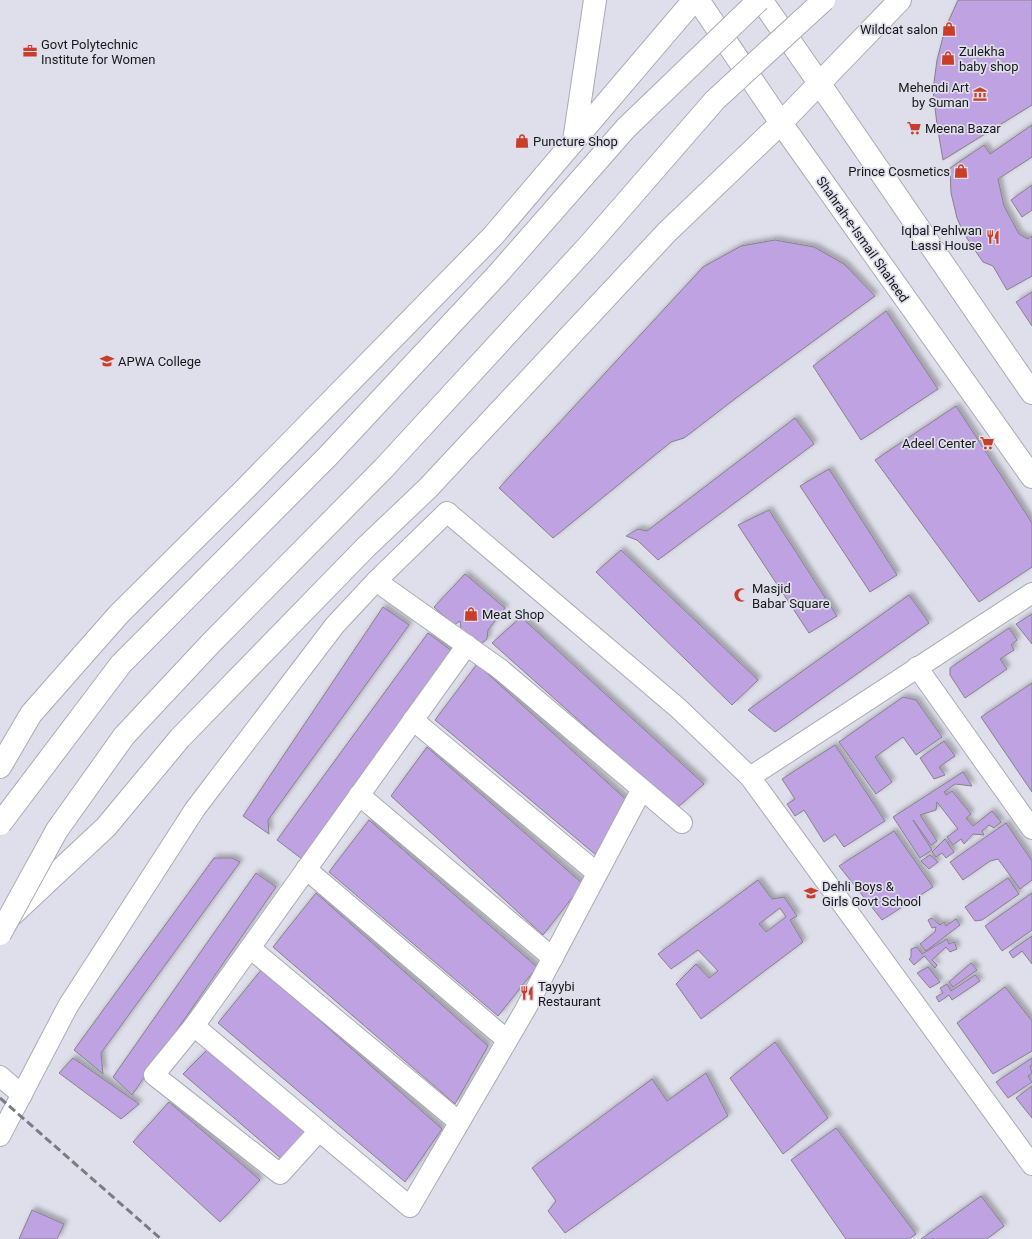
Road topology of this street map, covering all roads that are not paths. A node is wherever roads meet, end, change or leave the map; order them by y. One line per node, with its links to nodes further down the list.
1 (595, 0): 9 (main road)
2 (694, 0): 9 (main road)
3 (698, 0): 8 (main road, Shahrah-e-Ismail Shaheed)
4 (760, 0): 7 (main road); 22 (main road, bridge)
5 (824, 0): 26 (main road, bridge)
6 (900, 0): 7 (main road)
7 (820, 83): 8 (main road); 10 (main road)
8 (781, 124): 11 (main road, Shahrah-e-Ismail Shaheed); 26 (main road)
9 (574, 141): 17 (main road)
10 (1032, 393)
11 (1032, 477)
12 (376, 581): 14 (street); 18 (street); 32 (street)
13 (1032, 593): 15 (street)
14 (467, 645): 16 (street); 19 (street)
15 (917, 667): 18 (street); 23 (street)
16 (413, 720): 20 (street); 25 (street)
17 (0, 767)
18 (750, 777): 36 (street)
19 (642, 789): 21 (street); 25 (street)
20 (359, 795): 24 (street); 28 (street)
21 (682, 823)
22 (0, 824)
23 (1032, 829)
24 (306, 869): 27 (street); 30 (street)
25 (597, 873): 28 (street)
26 (5, 925)
27 (250, 948): 29 (street); 33 (street)
28 (552, 958): 30 (street)
29 (194, 1026): 34 (street); 34 (street)
30 (507, 1040): 33 (street)
31 (0, 1076): 32 (street)
32 (22, 1094): 35 (street)
33 (459, 1122): 34 (street)
34 (319, 1131)
35 (0, 1136)
36 (1032, 1165)

